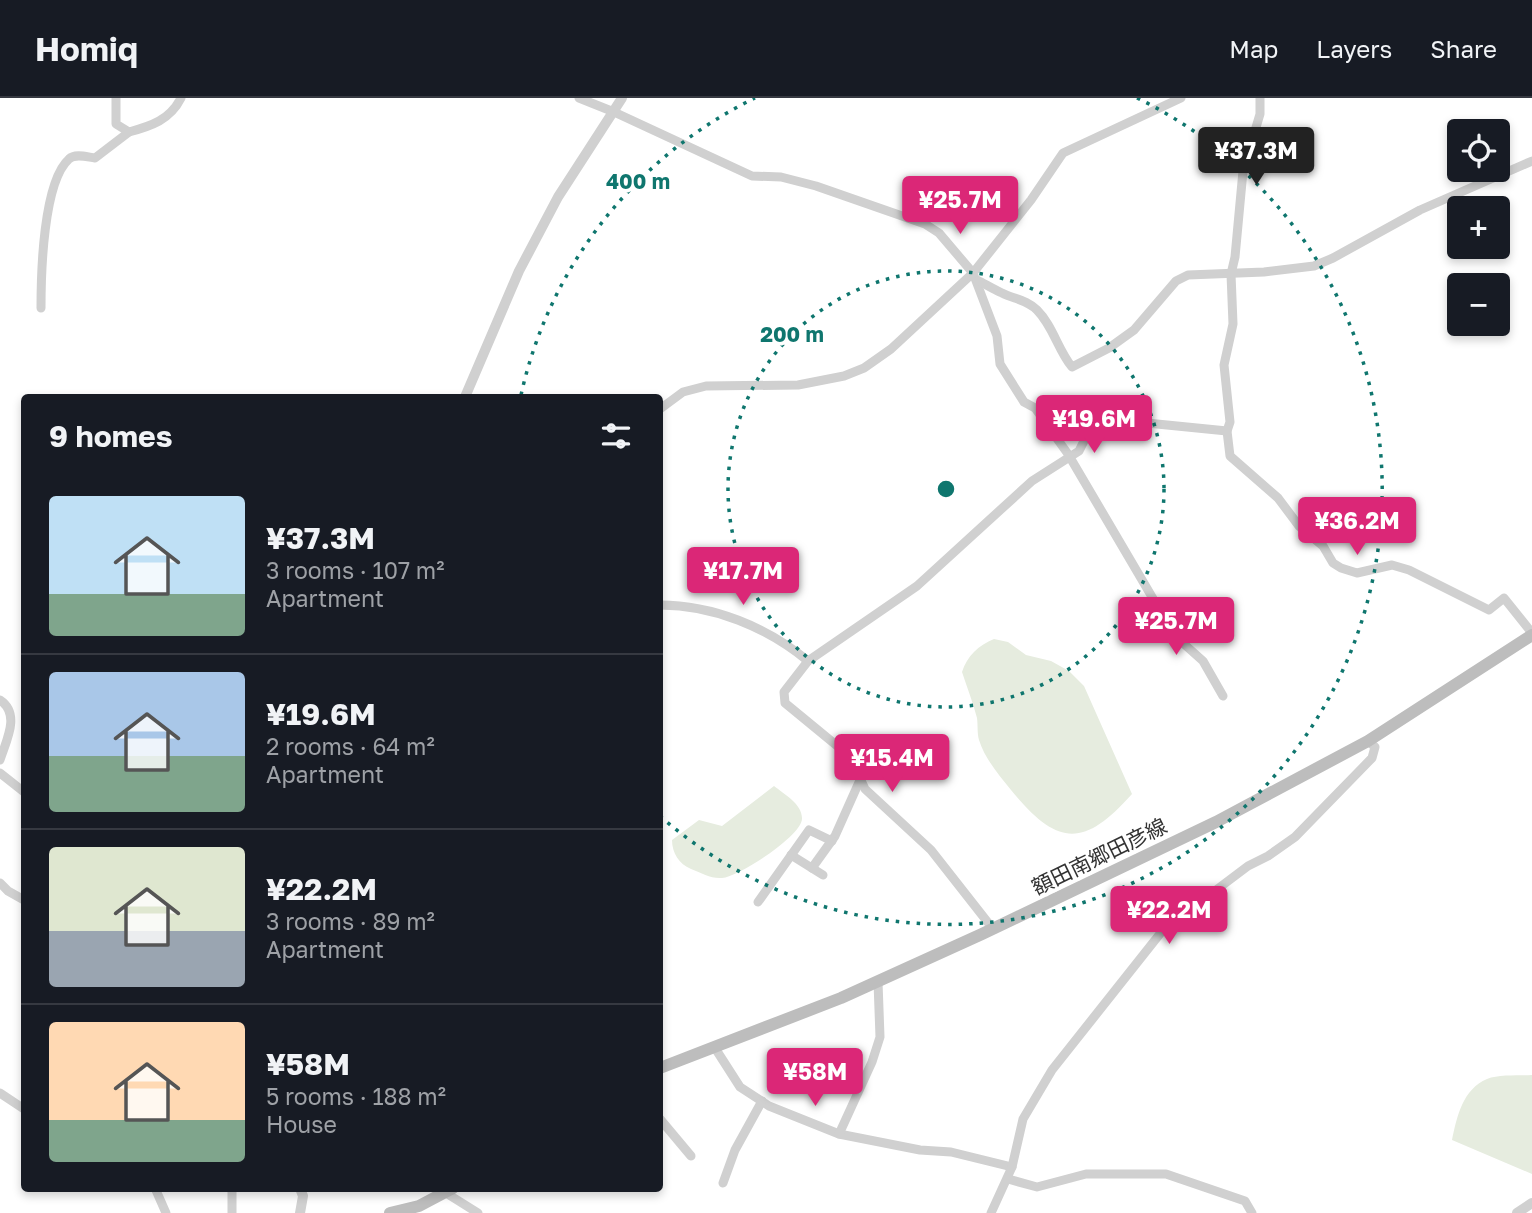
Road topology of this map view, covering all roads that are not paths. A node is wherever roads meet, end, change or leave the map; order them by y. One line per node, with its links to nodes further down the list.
1 (116, 98): 8 (street)
2 (181, 98): 8 (street)
3 (579, 98): 7 (street)
4 (622, 98): 7 (street)
5 (1181, 98): 11 (street)
6 (1260, 98): 10 (street)
7 (614, 112): 11 (street); 13 (street)
8 (129, 132): 12 (street)
9 (1532, 162): 10 (street)
10 (1231, 274): 11 (street); 15 (street)
11 (975, 277): 14 (street); 16 (street)
12 (41, 308)
13 (466, 394)
14 (663, 408)
15 (1227, 431): 16 (street); 18 (street)
16 (1069, 459): 19 (street); 20 (street)
17 (663, 605): 19 (street)
18 (1532, 634): 22 (main road, 額田南郷田彦線)
19 (808, 661): 25 (street)
20 (1223, 695)
21 (0, 700): 23 (street)
22 (1368, 741): 34 (main road, 額田南郷田彦線); 44 (street)
23 (0, 760)
24 (0, 773): 26 (street)
25 (860, 780): 27 (street); 34 (street)
26 (21, 790)
27 (832, 841): 28 (street); 29 (street)
28 (791, 855): 29 (street); 33 (street)
29 (812, 868): 30 (street)
30 (822, 875)
31 (0, 883): 32 (street)
32 (21, 898)
33 (758, 902)
34 (993, 929): 35 (main road, 額田南郷田彦線)
35 (878, 982): 36 (main road, 額田南郷田彦線); 42 (street)
36 (715, 1048): 37 (main road, 額田南郷田彦線); 39 (street)
37 (663, 1067)
38 (0, 1093): 40 (street)
39 (762, 1101): 42 (street); 46 (street)
40 (21, 1107)
41 (663, 1123): 43 (street)
42 (839, 1134): 44 (street)
43 (691, 1156)
44 (1012, 1167): 45 (street)
45 (1008, 1179): 58 (street); 59 (street)
46 (723, 1183)
47 (157, 1192): 53 (street)
48 (232, 1192): 54 (street)
49 (302, 1192): 55 (street)
50 (445, 1192): 56 (main road)
51 (452, 1192): 57 (street)
52 (1532, 1203): 60 (street)
53 (166, 1213)
54 (232, 1213)
55 (300, 1213)
56 (390, 1213)
57 (478, 1213)
58 (991, 1213)
59 (1252, 1213)
60 (1517, 1213)

